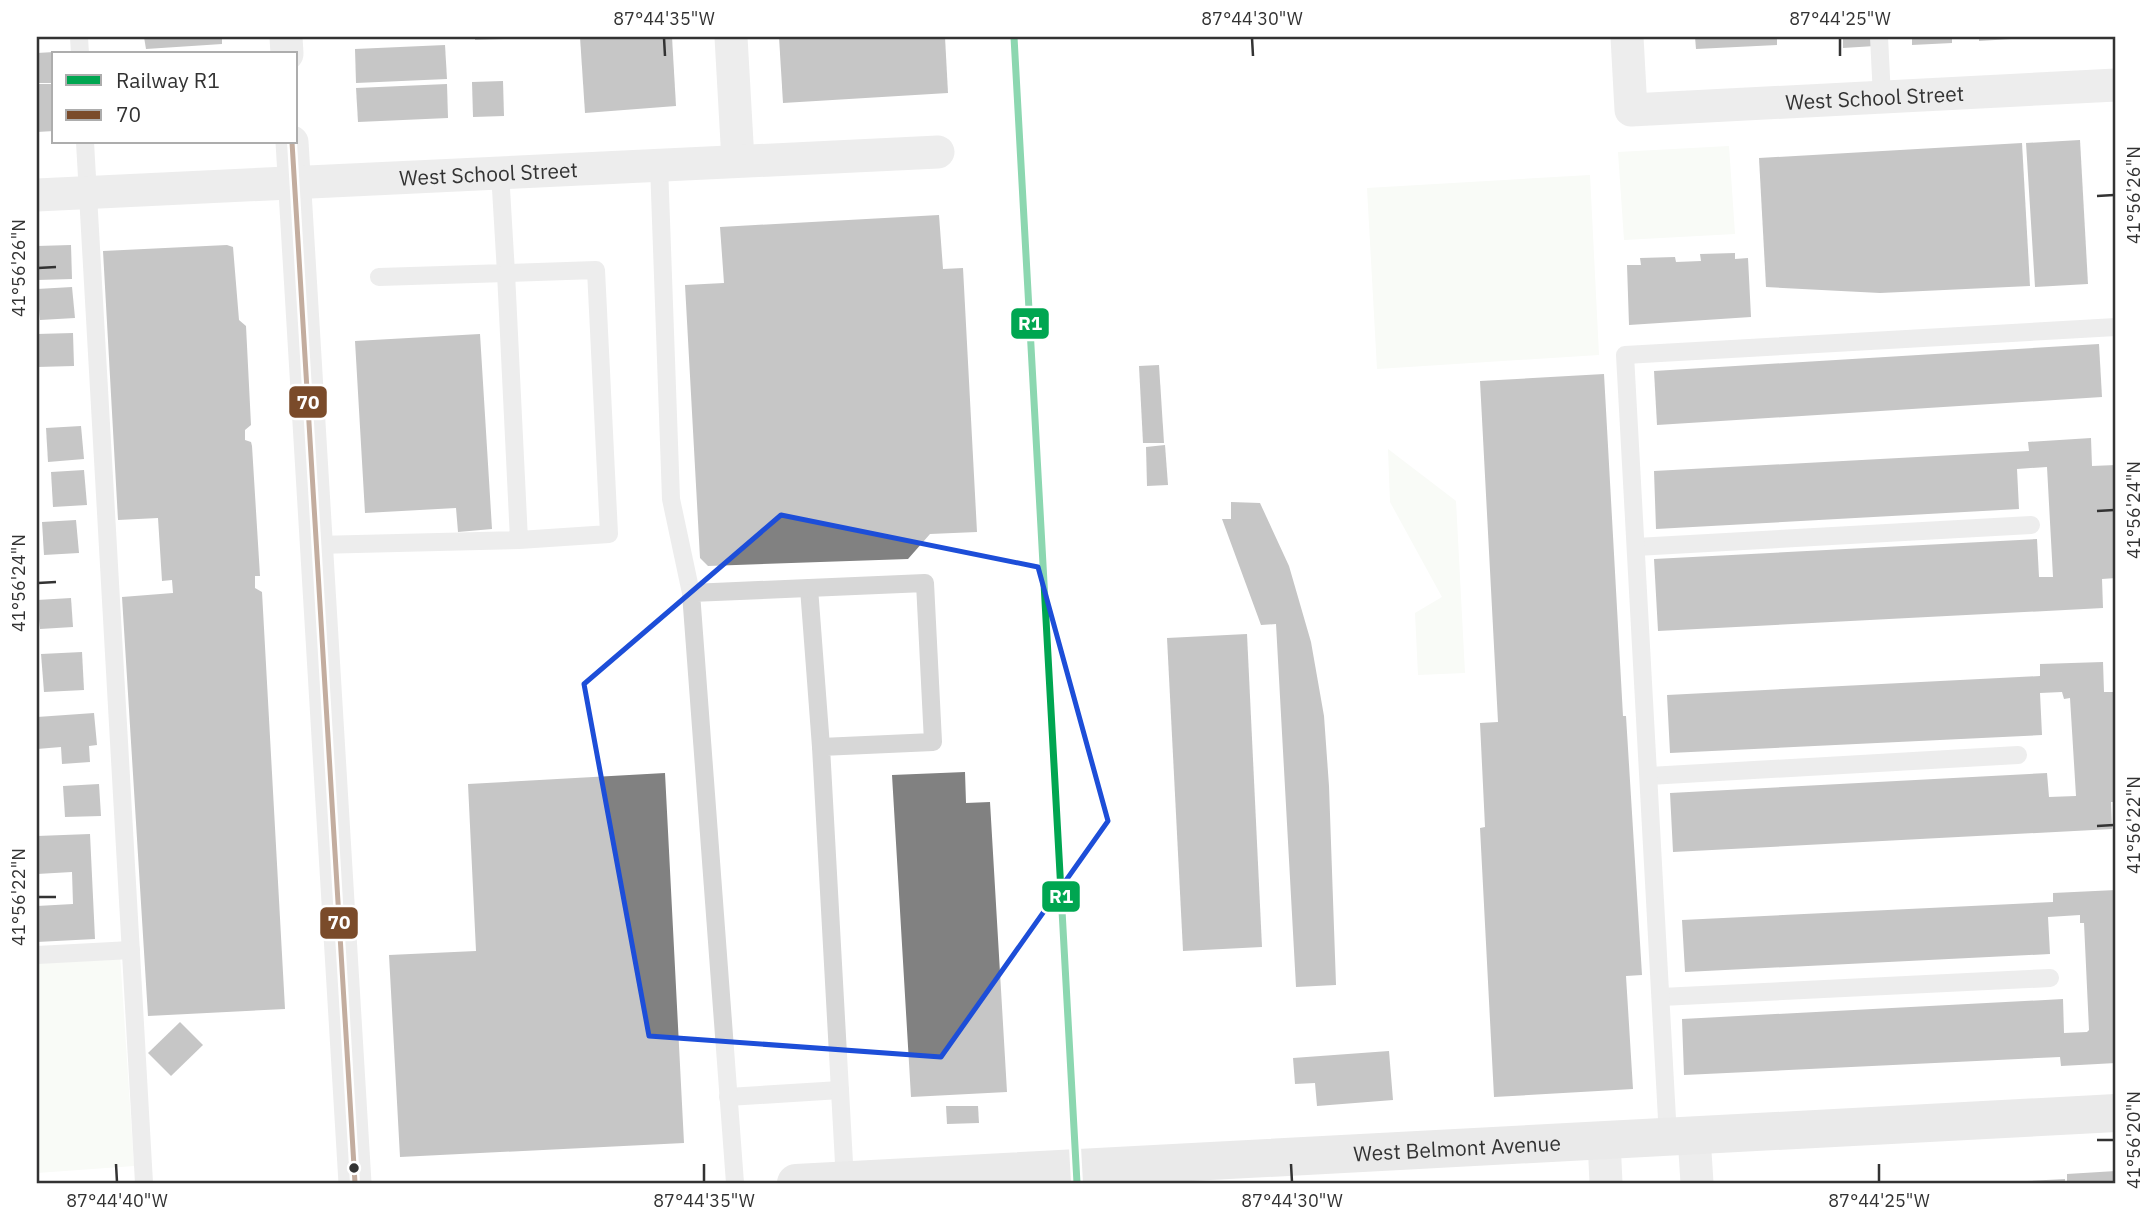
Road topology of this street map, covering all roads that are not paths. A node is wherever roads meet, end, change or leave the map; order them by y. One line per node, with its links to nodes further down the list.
1 (731, 37): 9 (street)
2 (1627, 37): 5 (street, West School Street)
3 (1879, 37): 5 (lane)
4 (2116, 85): 5 (street, West School Street)
5 (1882, 97)
6 (85, 144): 13 (lane)
7 (292, 144): 12 (street)
8 (938, 152): 9 (street, West School Street)
9 (738, 161): 10 (street, West School Street)
10 (659, 165): 11 (street, West School Street); 23 (lane)
11 (500, 172): 12 (street, West School Street); 15 (lane)
12 (295, 182): 13 (street, West School Street); 20 (street)
13 (88, 192): 14 (street, West School Street); 27 (lane)
14 (37, 195)
15 (506, 273): 16 (lane); 19 (lane); 19 (lane)
16 (379, 277)
17 (2116, 327): 21 (lane)
18 (2031, 525): 21 (lane)
19 (519, 540): 20 (lane)
20 (316, 545): 39 (street)
21 (1636, 547): 26 (lane)
22 (809, 588): 23 (lane); 24 (lane); 24 (lane)
23 (691, 593): 32 (lane)
24 (821, 747): 31 (lane)
25 (2018, 755): 26 (lane)
26 (1649, 776): 30 (lane)
27 (131, 950): 28 (lane); 38 (lane)
28 (37, 955)
29 (2049, 978): 30 (lane)
30 (1661, 997): 34 (lane)
31 (840, 1090): 32 (lane); 37 (lane)
32 (728, 1097): 40 (lane)
33 (2116, 1113): 34 (main road, West Belmont Avenue)
34 (1681, 1136): 35 (main road, West Belmont Avenue); 43 (street)
35 (1604, 1140): 36 (main road, West Belmont Avenue); 42 (street)
36 (1185, 1173): 37 (main road, West Belmont Avenue)
37 (845, 1181): 41 (main road, West Belmont Avenue)
38 (144, 1183)
39 (355, 1183)
40 (734, 1183)
41 (796, 1183)
42 (1606, 1183)
43 (1697, 1183)

